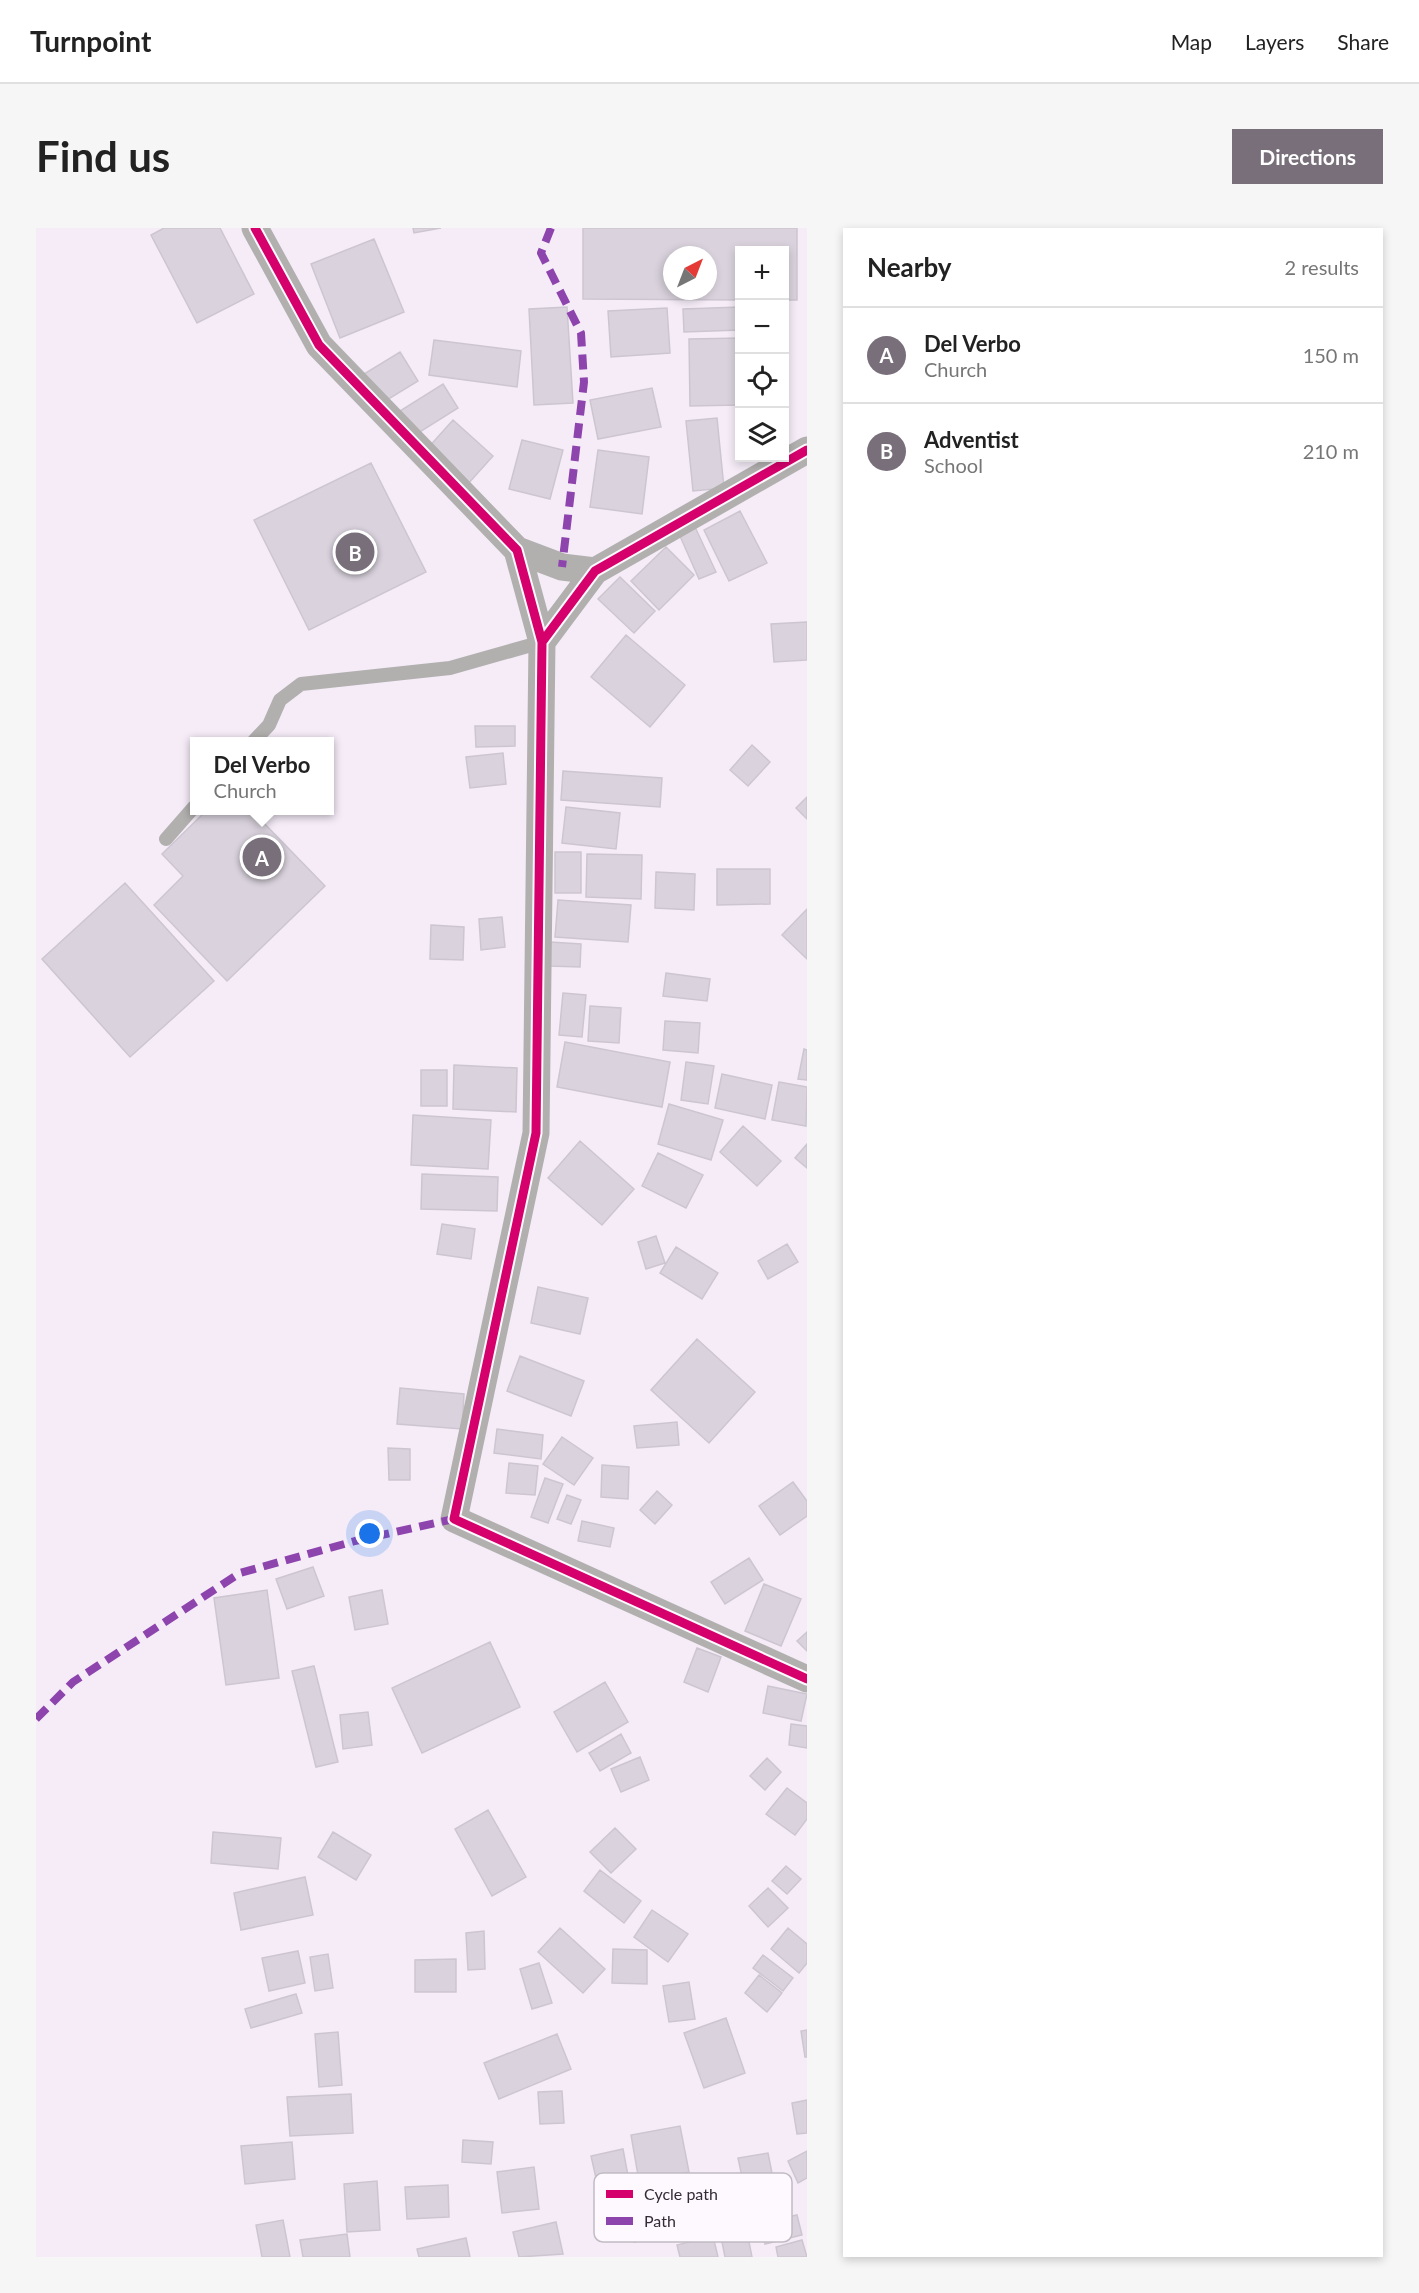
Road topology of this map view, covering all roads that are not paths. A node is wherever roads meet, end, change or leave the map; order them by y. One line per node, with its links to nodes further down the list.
1 (255, 228): 3 (street)
2 (807, 450): 4 (street)
3 (517, 550): 4 (street); 5 (street)
4 (595, 572): 5 (street)
5 (542, 642): 6 (lane); 9 (street)
6 (257, 737)
7 (190, 813): 8 (lane)
8 (166, 839)
9 (807, 1679)

